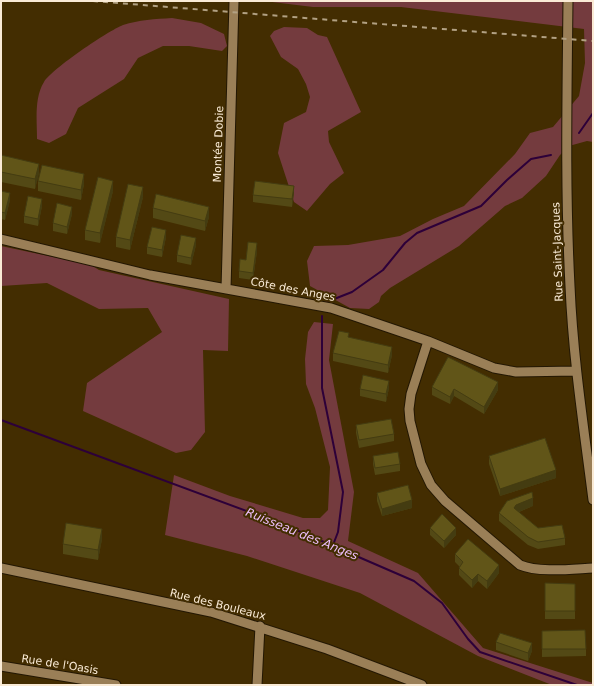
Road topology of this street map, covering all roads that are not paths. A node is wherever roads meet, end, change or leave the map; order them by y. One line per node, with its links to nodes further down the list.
1 (234, 1): 4 (street, Montée Dobie)
2 (568, 1): 6 (street, Rue Saint-Jacques)
3 (1, 239): 4 (street, Côte des Anges)
4 (226, 289): 5 (street, Côte des Anges)
5 (428, 341): 6 (street, Côte des Anges); 9 (street)
6 (576, 371): 7 (street, Rue Saint-Jacques)
7 (593, 500)
8 (1, 568): 10 (street, Rue des Bouleaux)
9 (593, 568)
10 (260, 626): 13 (street); 14 (street, Rue des Bouleaux)
11 (1, 666): 12 (street, Rue de l'Oasis)
12 (116, 685)
13 (257, 685)
14 (422, 685)

